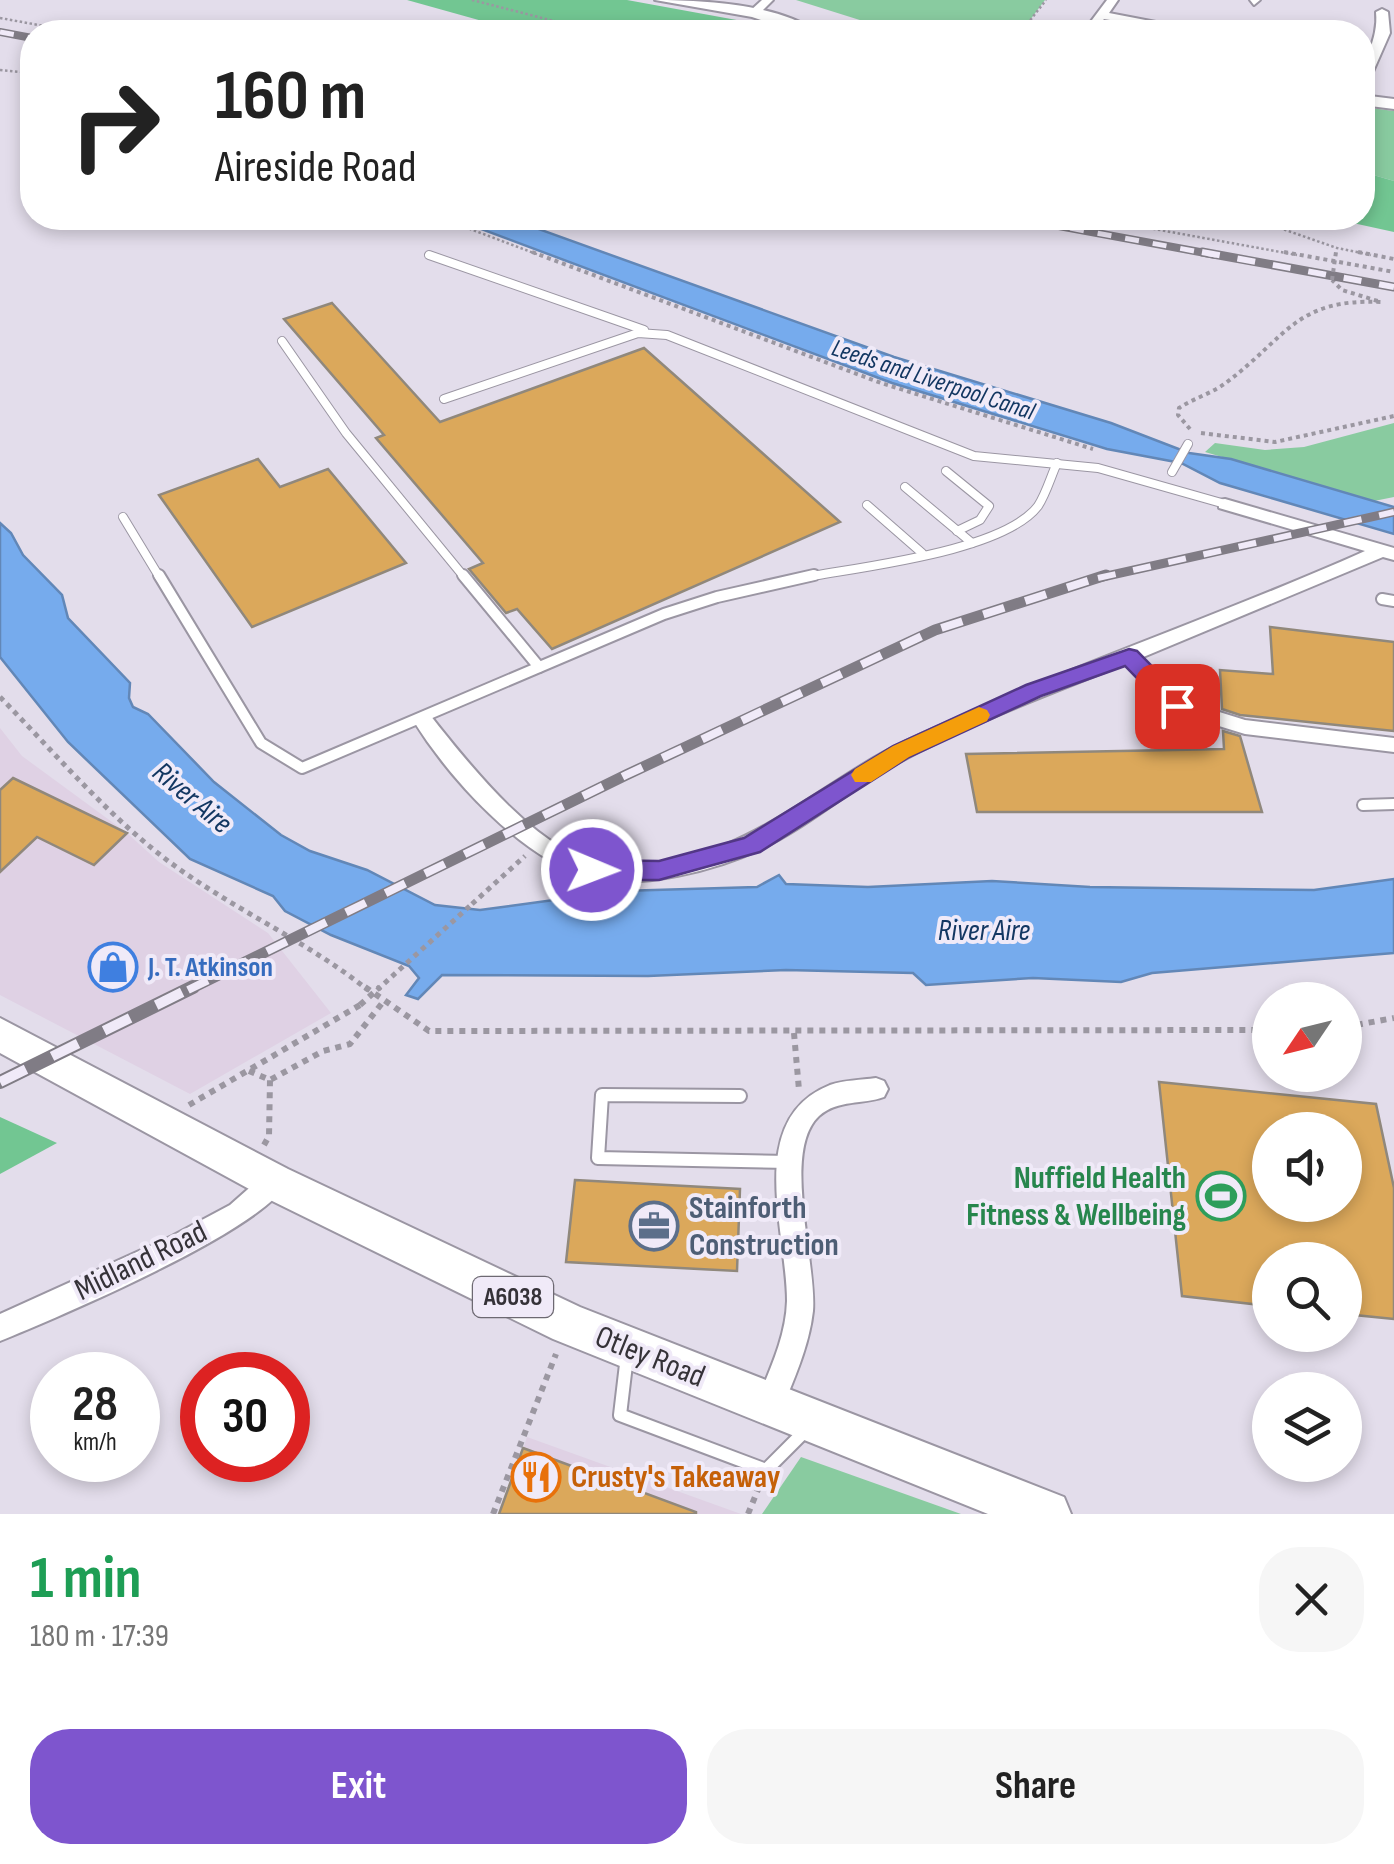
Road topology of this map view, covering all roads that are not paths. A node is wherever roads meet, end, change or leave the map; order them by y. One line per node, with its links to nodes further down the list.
1 (662, 0): 5 (street)
2 (768, 0): 5 (street)
3 (1113, 0): 6 (street)
4 (1382, 12): 10 (street)
5 (754, 13): 7 (street)
6 (1102, 15): 8 (street); 9 (street)
7 (775, 20)
8 (1098, 20)
9 (1131, 20)
10 (1375, 47)
11 (430, 255): 12 (lane)
12 (654, 334): 14 (lane); 16 (lane)
13 (282, 341): 28 (lane)
14 (444, 400)
15 (1188, 444): 18 (lane)
16 (1057, 464): 20 (lane); 24 (lane)
17 (946, 471): 23 (lane)
18 (1172, 472)
19 (904, 487): 23 (lane)
20 (1225, 504): 26 (street)
21 (867, 506): 25 (lane)
22 (123, 517): 29 (lane)
23 (957, 531): 24 (lane)
24 (972, 543): 25 (lane)
25 (922, 553): 28 (lane)
26 (1387, 553): 27 (street)
27 (1129, 656): 29 (street); 30 (street)
28 (539, 667): 29 (lane)
29 (423, 720)
30 (1394, 745)
31 (1394, 804): 32 (lane)
32 (1364, 805)
33 (0, 1034): 37 (main road, Otley Road / A6038)
34 (876, 1089): 36 (street)
35 (740, 1096): 36 (lane)
36 (789, 1162): 40 (street)
37 (262, 1175): 38 (street, Midland Road); 39 (main road, Otley Road / A6038)
38 (0, 1328)
39 (628, 1348): 40 (main road, Otley Road / A6038); 41 (lane)
40 (770, 1404): 41 (main road, Otley Road / A6038)
41 (814, 1422): 42 (main road, Otley Road / A6038)
42 (1047, 1514)

